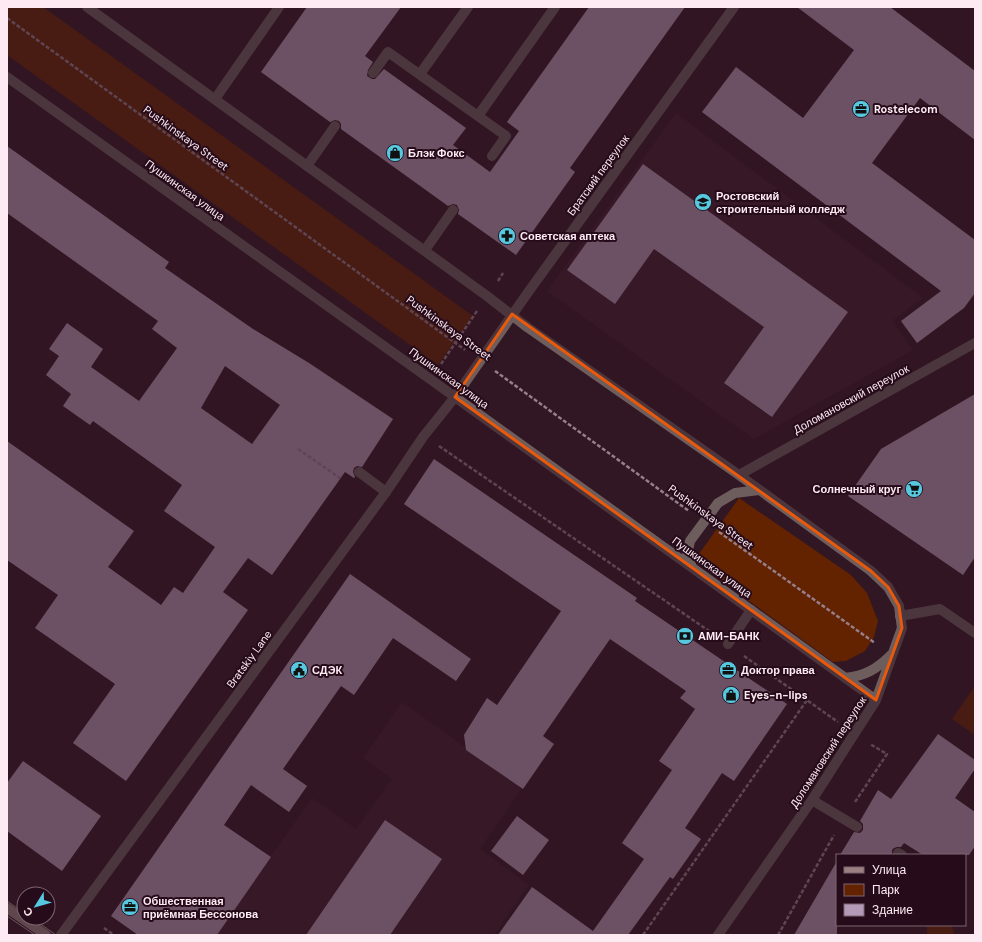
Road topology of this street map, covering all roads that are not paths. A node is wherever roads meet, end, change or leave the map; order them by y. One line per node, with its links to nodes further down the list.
1 (87, 7): 9 (street)
2 (279, 7): 9 (street)
3 (468, 7): 7 (street)
4 (555, 7): 10 (street)
5 (734, 7): 16 (street, Братский переулок)
6 (373, 73): 7 (street)
7 (420, 74): 10 (street)
8 (7, 77): 18 (street, Пушкинская улица)
9 (215, 99): 13 (street)
10 (478, 116): 12 (street)
11 (335, 126): 13 (street)
12 (492, 156)
13 (307, 166): 15 (street)
14 (453, 210): 15 (street)
15 (425, 250): 16 (street)
16 (512, 314): 18 (street, Братский переулок); 20 (street)
17 (975, 343): 20 (street, Доломановский переулок)
18 (455, 397): 22 (street, Bratskiy Lane); 23 (street, Пушкинская улица)
19 (359, 472): 22 (street)
20 (739, 476): 21 (street)
21 (759, 490): 23 (street); 25 (street, Доломановский переулок)
22 (386, 492): 35 (street, Bratskiy Lane)
23 (692, 568): 24 (street, Пушкинская улица)
24 (751, 610): 27 (street); 29 (street, Пушкинская улица)
25 (900, 616): 26 (street); 28 (street, Доломановский переулок)
26 (975, 633)
27 (728, 644)
28 (893, 654): 29 (street); 30 (street, Доломановский переулок)
29 (845, 678): 30 (street, Пушкинская улица)
30 (876, 700): 31 (street, Доломановский переулок)
31 (812, 800): 32 (street); 36 (street, Доломановский переулок)
32 (856, 827)
33 (7, 908): 34 (main road)
34 (46, 935)
35 (61, 935)
36 (718, 935)

